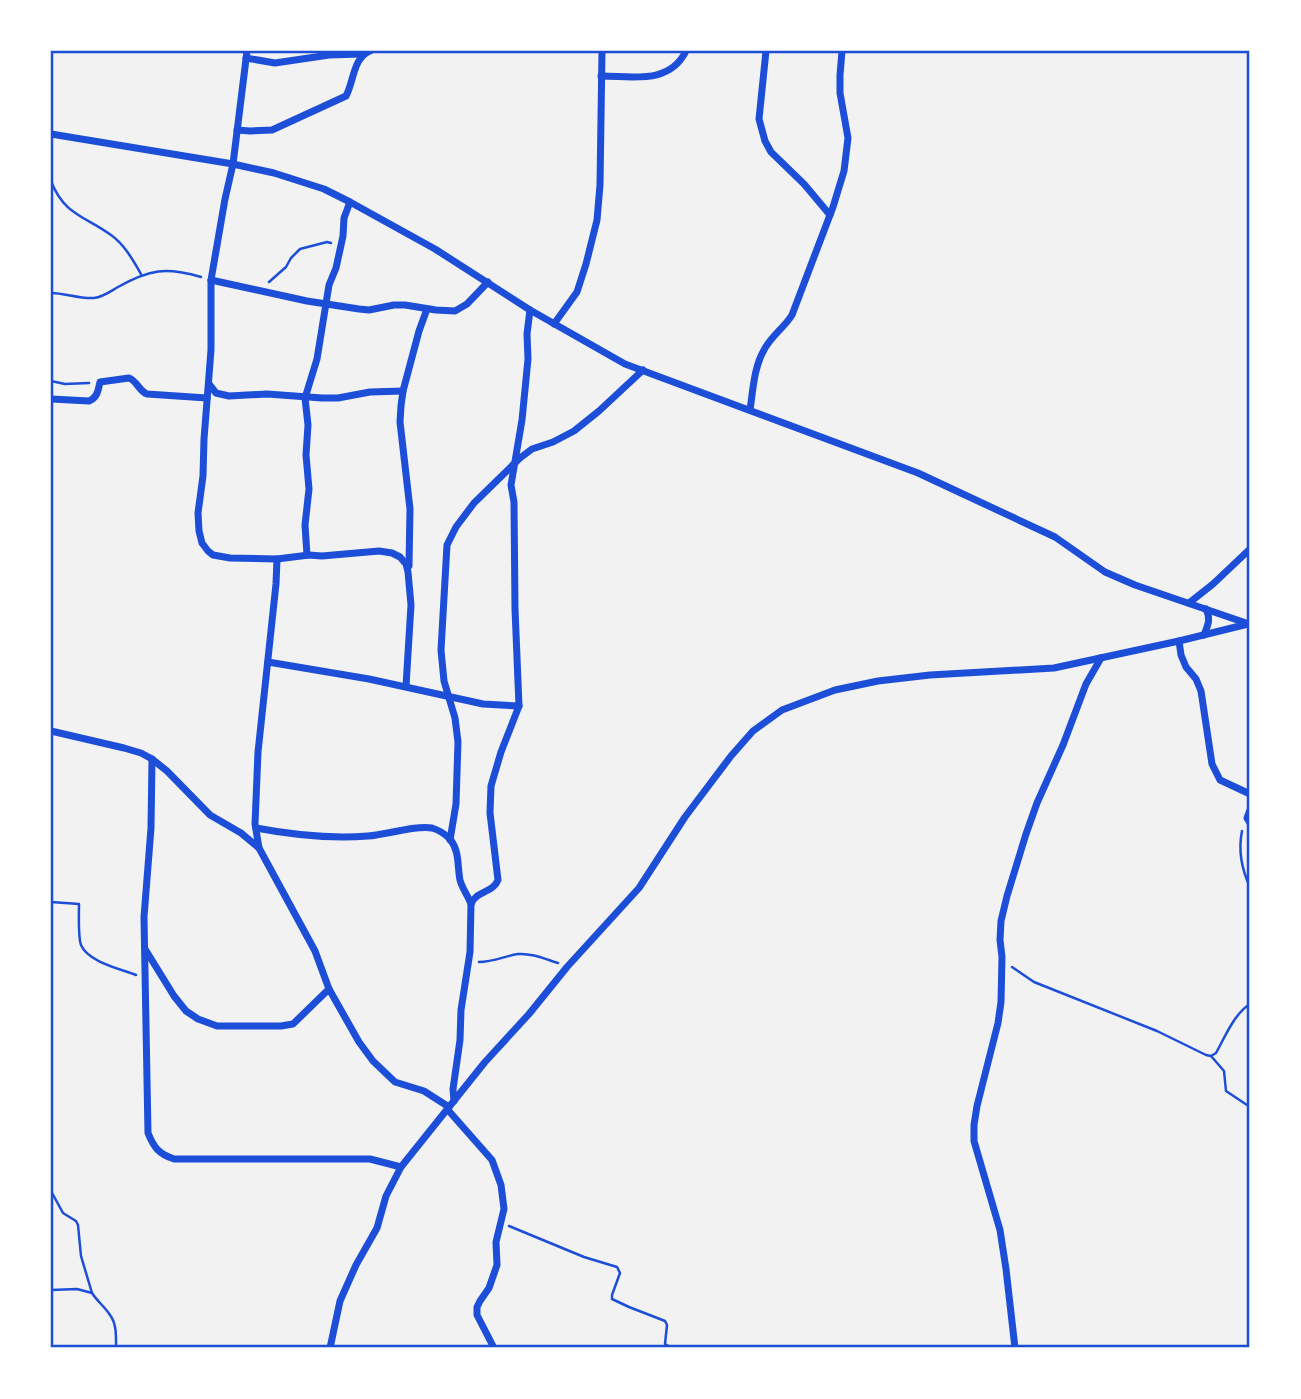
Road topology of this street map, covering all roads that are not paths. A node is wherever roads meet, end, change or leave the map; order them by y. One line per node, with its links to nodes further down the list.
1 (602, 51): 7 (street)
2 (686, 51): 7 (street)
3 (766, 51): 12 (street)
4 (842, 51): 12 (street)
5 (366, 52): 6 (street); 8 (street)
6 (246, 55): 8 (street)
7 (601, 76): 18 (street)
8 (237, 130): 10 (street)
9 (51, 134): 10 (street)
10 (233, 164): 11 (street); 13 (street)
11 (351, 202): 14 (street); 15 (street)
12 (830, 215): 25 (street)
13 (211, 280): 15 (street); 20 (street)
14 (488, 282): 16 (street); 17 (street)
15 (326, 303): 16 (street); 23 (street)
16 (427, 309): 21 (street)
17 (530, 310): 18 (street); 26 (street)
18 (554, 324): 19 (street)
19 (643, 370): 25 (street); 26 (street)
20 (208, 383): 22 (street); 23 (street)
21 (403, 391): 23 (street); 30 (street)
22 (207, 398): 24 (street); 29 (street)
23 (305, 398): 28 (street)
24 (51, 399)
25 (750, 410): 31 (street)
26 (516, 462): 39 (street); 40 (street)
27 (1250, 549): 31 (street)
28 (307, 555): 29 (street); 30 (street)
29 (276, 559): 37 (street)
30 (408, 572): 38 (street)
31 (1189, 603): 32 (street)
32 (1206, 609): 33 (street); 34 (street)
33 (1250, 624): 34 (street)
34 (1204, 635): 35 (street)
35 (1179, 641): 36 (street); 43 (street)
36 (1101, 658): 50 (street); 54 (street)
37 (268, 662): 38 (street); 44 (street)
38 (405, 686): 39 (street)
39 (448, 696): 40 (street); 45 (street)
40 (519, 706): 47 (street)
41 (51, 731): 42 (street)
42 (152, 759): 46 (street); 48 (street)
43 (1250, 794)
44 (256, 828): 45 (street); 46 (street)
45 (450, 840): 47 (street)
46 (259, 848): 49 (street)
47 (471, 904): 50 (street)
48 (144, 948): 49 (street); 51 (street)
49 (329, 989): 50 (street)
50 (450, 1106): 51 (street); 53 (street)
51 (401, 1167): 52 (street)
52 (330, 1348)
53 (494, 1348)
54 (1015, 1348)

